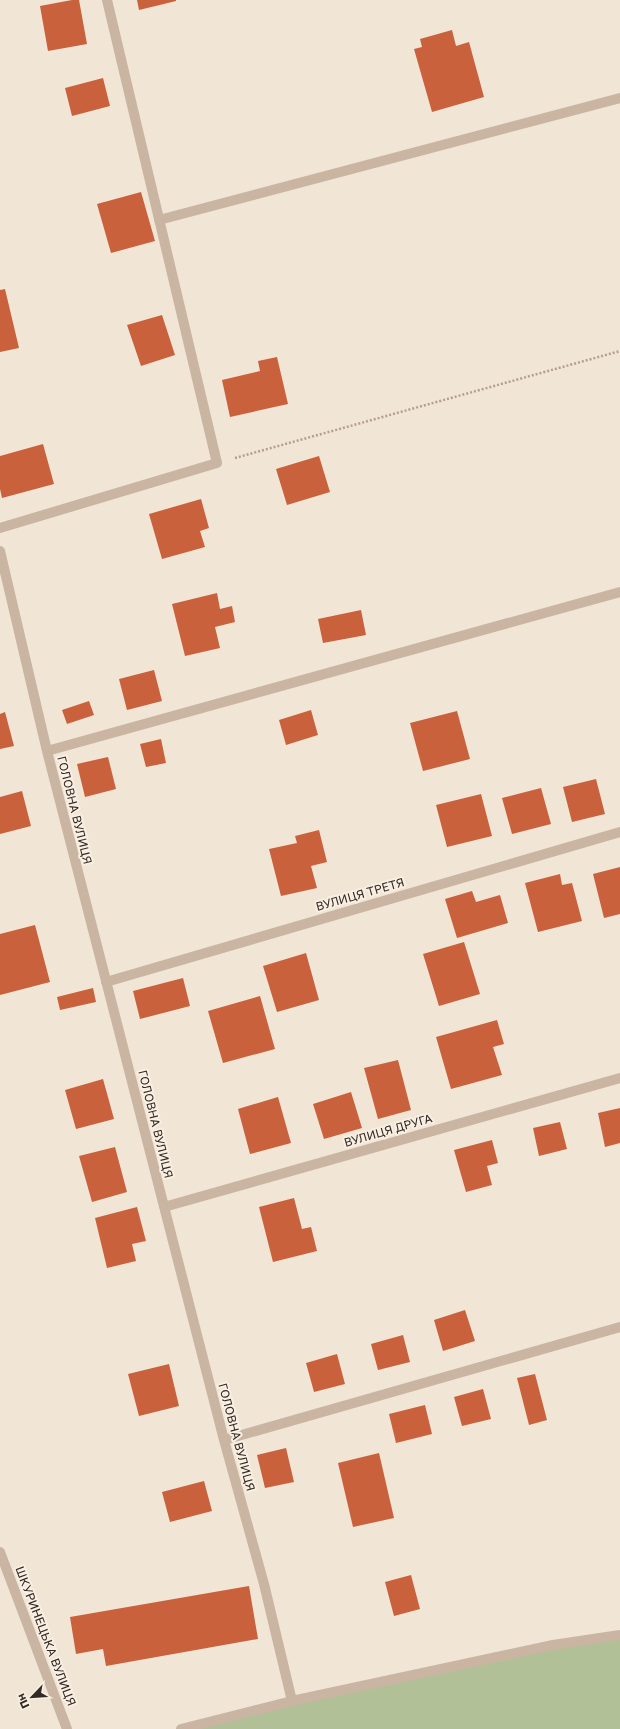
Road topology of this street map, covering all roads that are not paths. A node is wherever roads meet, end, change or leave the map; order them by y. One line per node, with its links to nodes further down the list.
1 (107, 0): 3 (street)
2 (620, 98): 3 (street)
3 (159, 220): 4 (street)
4 (0, 528)
5 (0, 551): 7 (street, ГОЛОВНА ВУЛИЦЯ)
6 (620, 592): 7 (street)
7 (47, 750): 9 (street, ГОЛОВНА ВУЛИЦЯ)
8 (620, 832): 9 (street, ВУЛИЦЯ ТРЕТЯ)
9 (106, 982): 11 (street, ГОЛОВНА ВУЛИЦЯ)
10 (620, 1078): 11 (street, ВУЛИЦЯ ДРУГА)
11 (164, 1207): 13 (street, ГОЛОВНА ВУЛИЦЯ)
12 (620, 1327): 13 (street)
13 (224, 1440): 16 (street, ГОЛОВНА ВУЛИЦЯ)
14 (0, 1552): 17 (street, ШКУРИНЕЦЬКА ВУЛИЦЯ)
15 (620, 1636): 16 (street)
16 (292, 1701): 18 (street)
17 (67, 1729)
18 (181, 1729)

